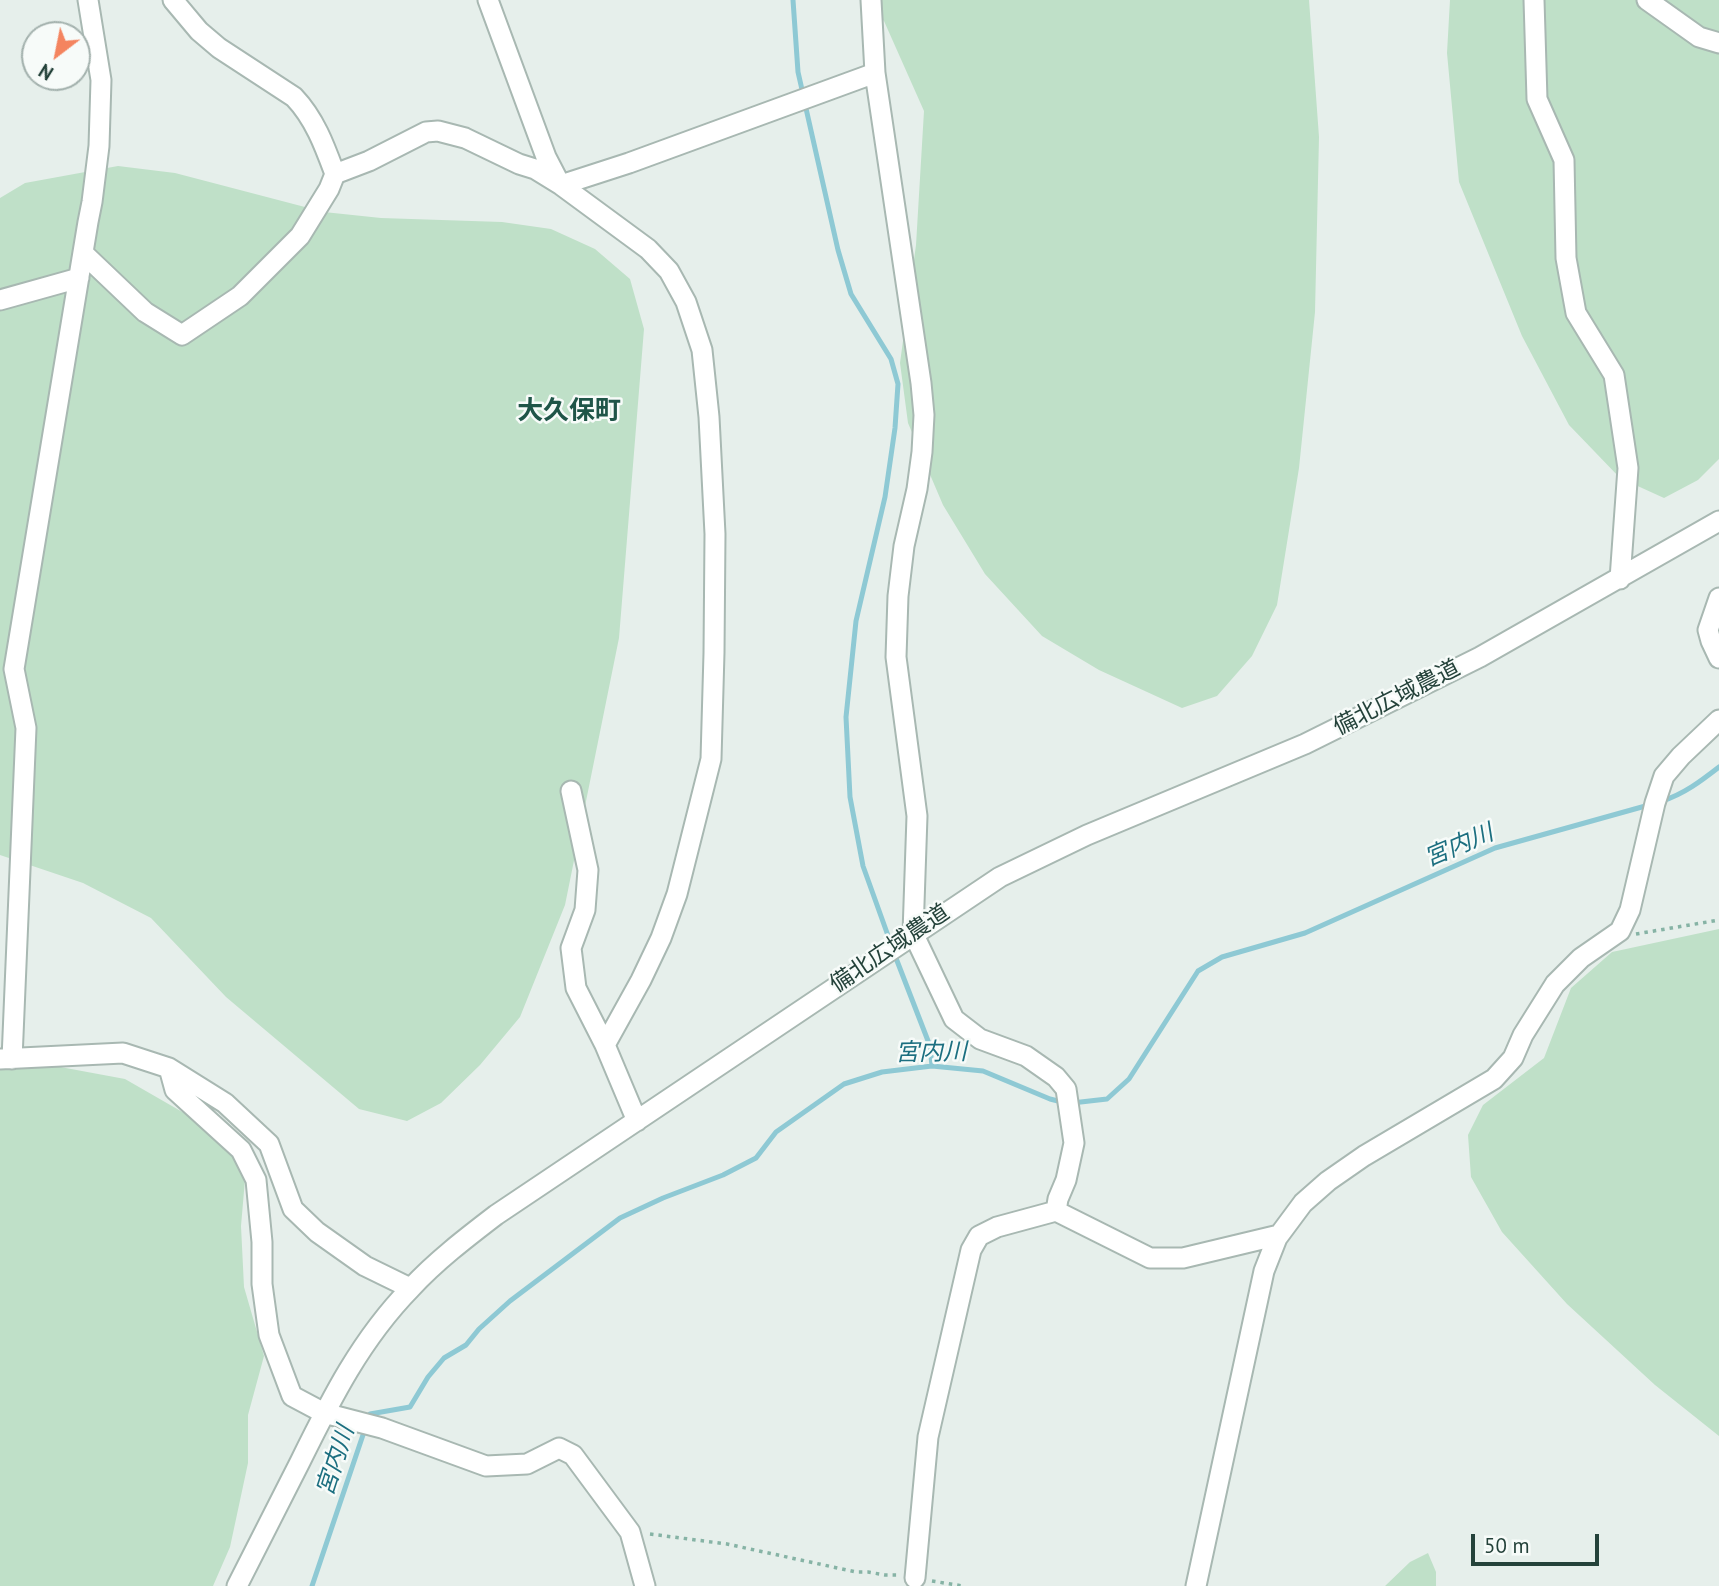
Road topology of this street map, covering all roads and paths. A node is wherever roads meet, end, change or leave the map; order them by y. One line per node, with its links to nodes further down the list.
1 (89, 0): 11 (street)
2 (173, 0): 9 (street)
3 (488, 0): 10 (street)
4 (871, 0): 8 (street)
5 (1534, 0): 15 (street)
6 (1647, 0): 7 (street)
7 (1719, 43)
8 (875, 73): 10 (street); 22 (street)
9 (335, 174): 10 (street); 11 (street)
10 (561, 185): 23 (street)
11 (83, 253): 12 (street)
12 (79, 278): 13 (street); 24 (street)
13 (0, 300)
14 (1719, 521): 15 (street, 備北広域農道)
15 (1619, 579): 22 (street, 備北広域農道)
16 (1719, 598): 17 (street)
17 (1719, 658)
18 (1719, 720): 21 (street)
19 (571, 791): 23 (street)
20 (1719, 920): 21 (path)
21 (1620, 932): 28 (street)
22 (913, 933): 26 (street, 備北広域農道); 27 (street)
23 (605, 1045): 26 (street)
24 (6, 1059): 25 (street)
25 (169, 1068): 29 (street); 30 (street)
26 (637, 1121): 29 (street, 備北広域農道)
27 (1056, 1211): 28 (street); 32 (street)
28 (1279, 1235): 36 (street)
29 (410, 1288): 30 (street, 備北広域農道)
30 (324, 1413): 31 (street); 33 (street, 備北広域農道)
31 (630, 1532): 32 (path); 34 (street)
32 (915, 1578): 35 (path)
33 (237, 1586)
34 (645, 1586)
35 (963, 1586)
36 (1196, 1586)

